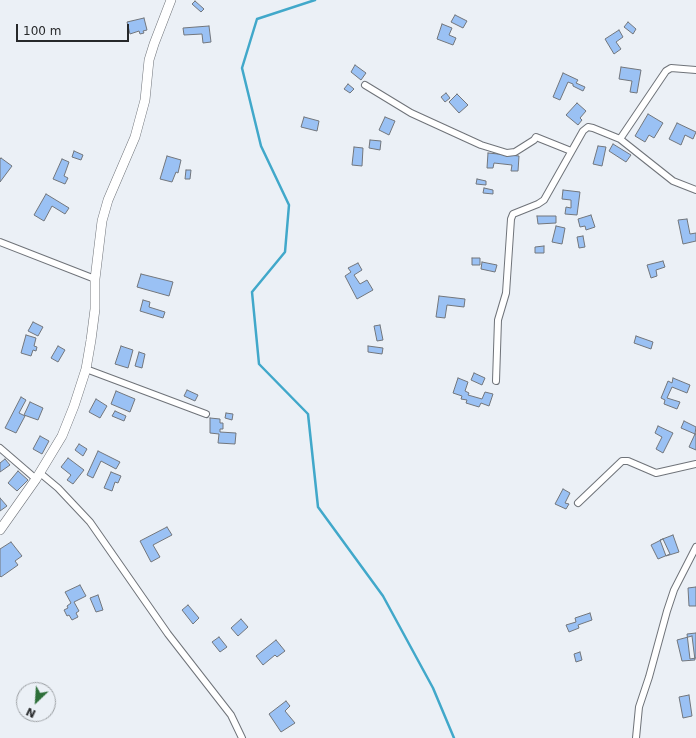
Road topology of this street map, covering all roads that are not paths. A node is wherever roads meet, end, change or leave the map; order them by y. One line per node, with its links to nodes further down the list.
1 (171, 0): 8 (street)
2 (696, 70): 4 (street)
3 (365, 85): 5 (street)
4 (620, 140): 5 (street); 6 (street)
5 (571, 150): 10 (street)
6 (696, 190)
7 (0, 242): 8 (street)
8 (95, 279): 9 (street)
9 (86, 369): 11 (street); 14 (street)
10 (496, 381)
11 (206, 414)
12 (0, 448): 14 (street)
13 (696, 464): 15 (street)
14 (38, 476): 16 (street); 18 (street)
15 (578, 502)
16 (0, 530)
17 (696, 547): 19 (street)
18 (242, 738)
19 (636, 738)

